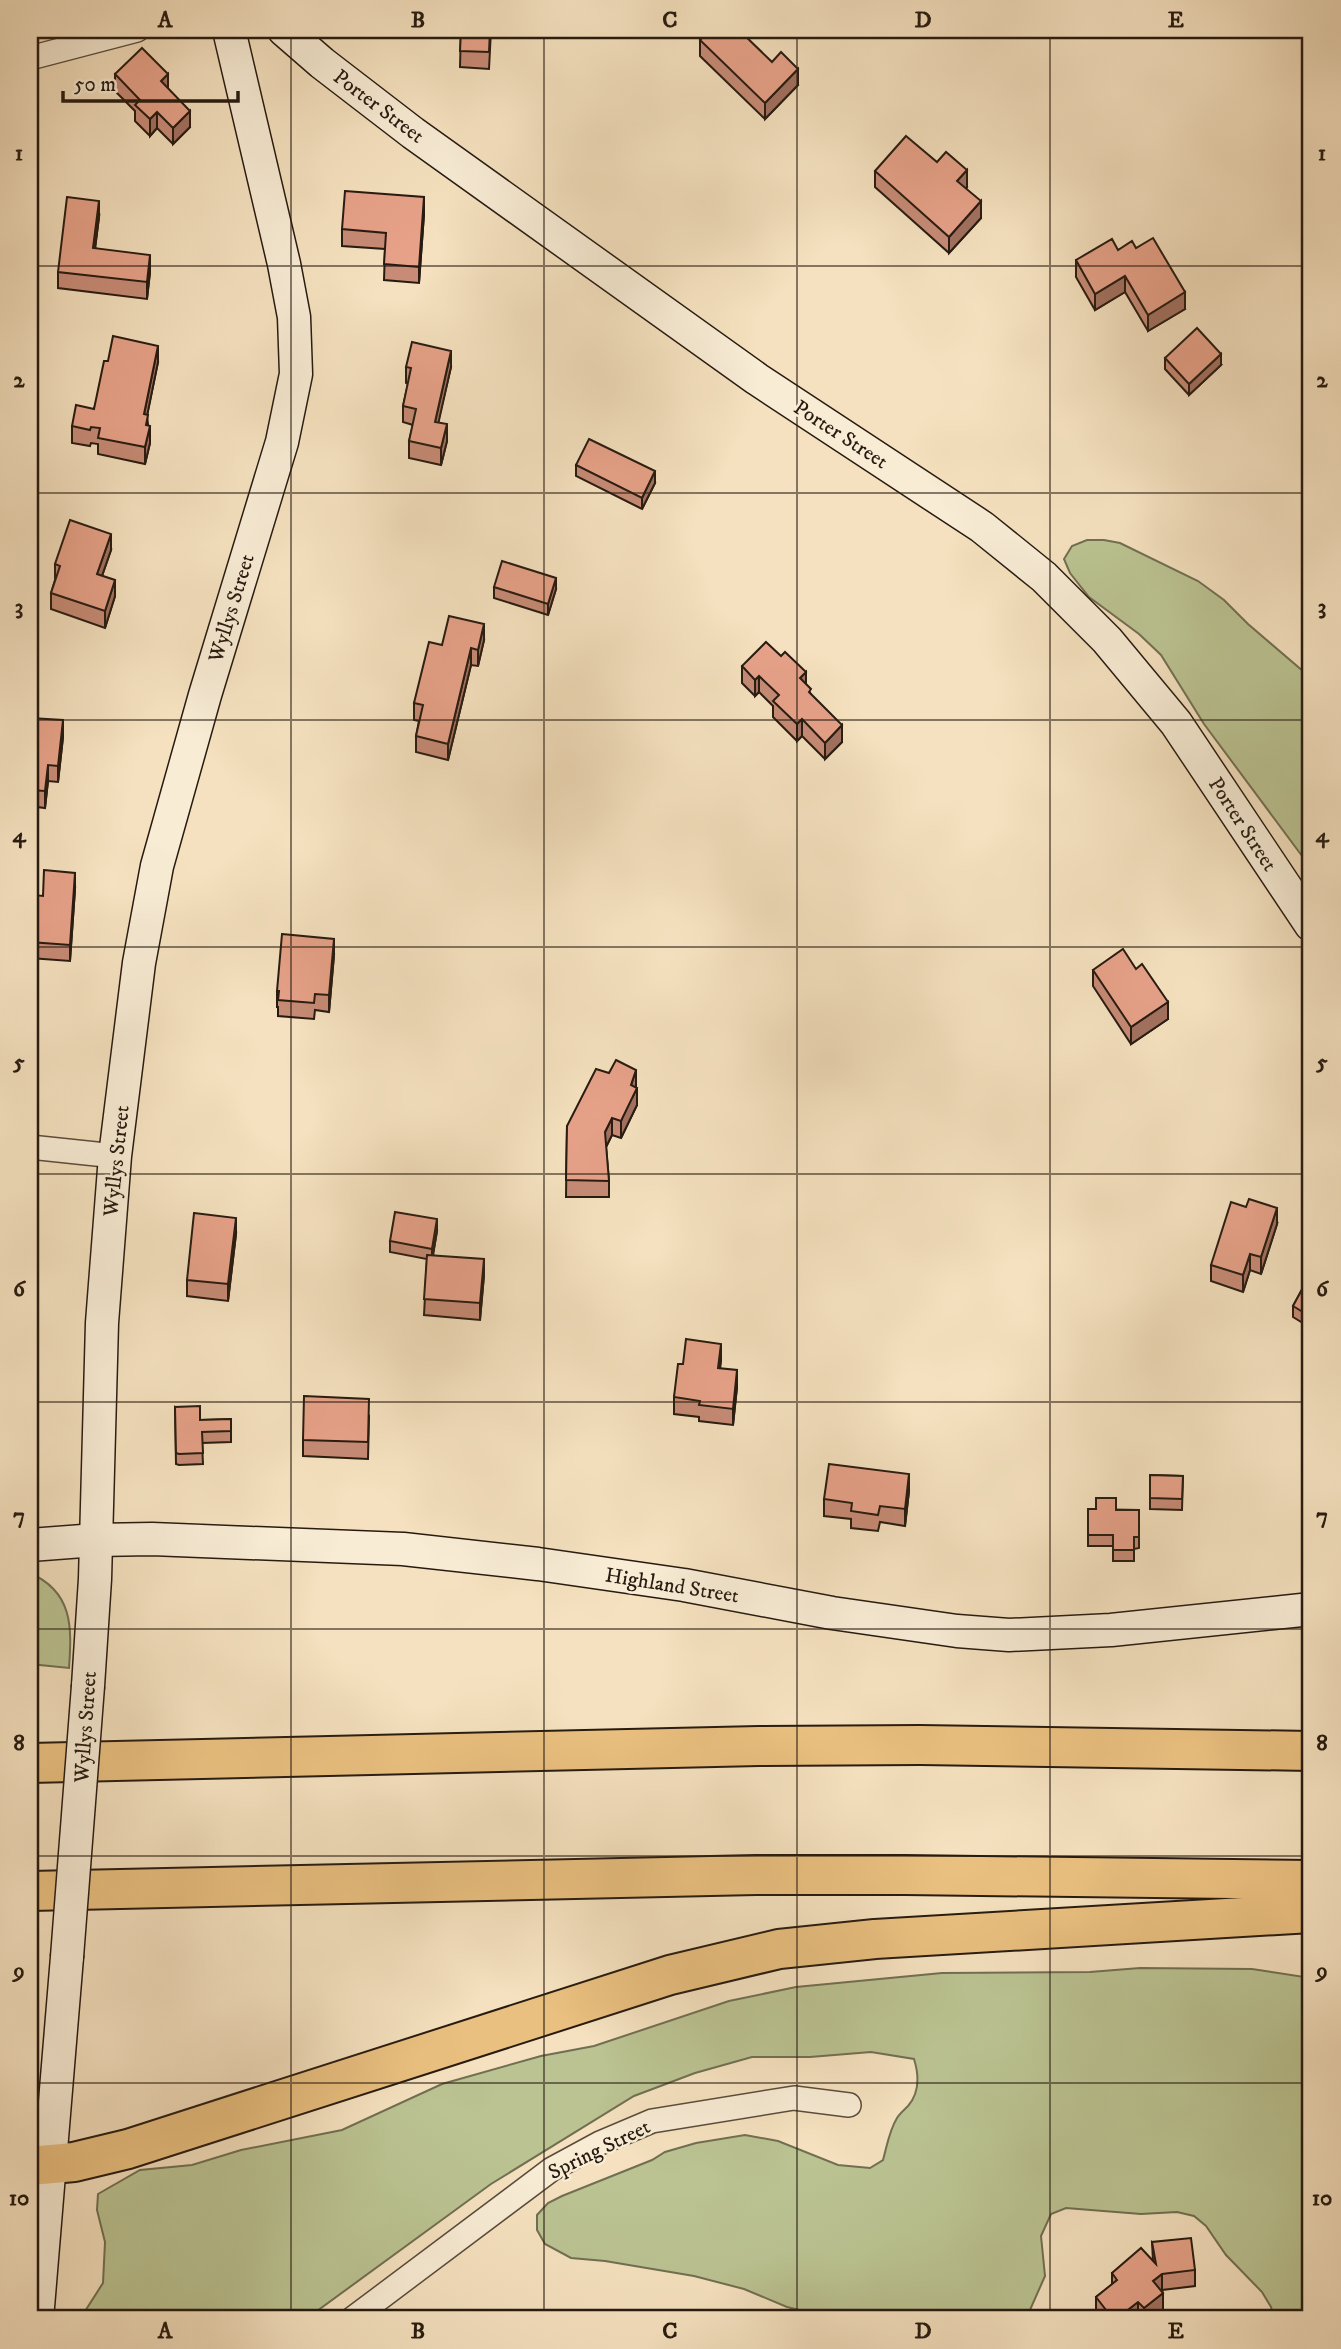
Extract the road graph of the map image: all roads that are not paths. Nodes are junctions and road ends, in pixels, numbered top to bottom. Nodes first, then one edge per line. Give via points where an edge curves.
1 (137, 30) edge
2 (229, 30) edge
3 (284, 30) edge
4 (30, 58) edge
5 (1311, 925) edge
6 (30, 1147) edge
7 (115, 1156) junction
8 (96, 1540) junction
9 (30, 1545) edge
10 (1311, 1609) edge
11 (1311, 1751) edge
12 (30, 1763) edge
13 (1311, 1880) edge
14 (30, 1891) edge
15 (1311, 1913) edge
16 (849, 2105) dead end
17 (40, 2165) edge
18 (37, 2319) edge
19 (352, 2319) edge

1 - 4 street
2 - 7 street, Wyllys Street via 284,264 294,317 296,374 282,442 157,866 139,963
3 - 5 street, Porter Street via 424,141 757,379 982,527 1044,576 1107,640 1176,723
6 - 7 street
7 - 8 street, Wyllys Street via 101,1336
8 - 9 street, Highland Street
8 - 10 street, Highland Street via 443,1553 582,1570 844,1615 1009,1635 1123,1629
8 - 17 street, Wyllys Street, bridge via 67,1957
11 - 12 highway via 772,1746
13 - 14 highway via 756,1875
15 - 17 highway via 822,1943 746,1956 624,1988 128,2149
16 - 19 street, Spring Street via 794,2098 652,2121 600,2143 552,2169
17 - 18 street, Wyllys Street

